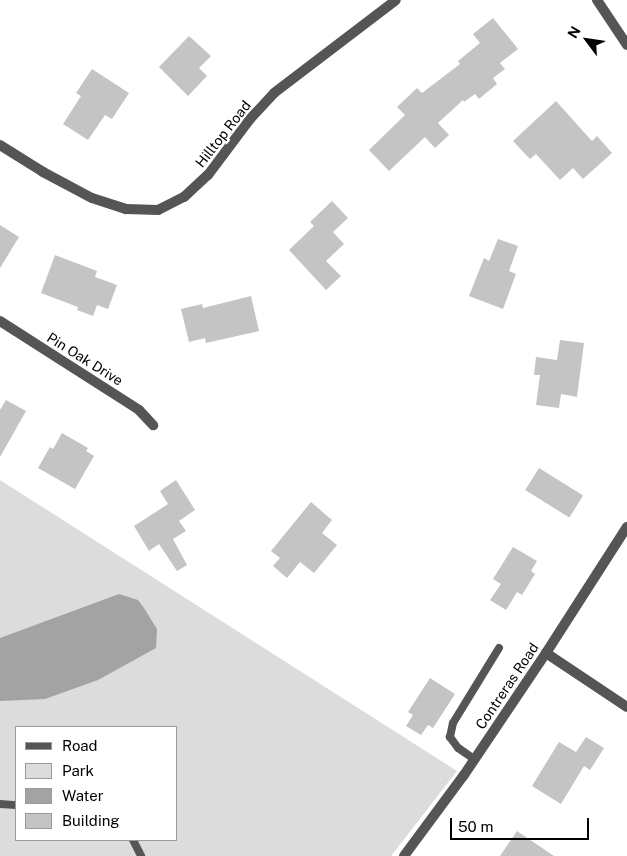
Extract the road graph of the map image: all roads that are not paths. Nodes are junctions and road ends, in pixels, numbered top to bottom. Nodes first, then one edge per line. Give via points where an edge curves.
1 (396, 0) edge
2 (597, 0) edge
3 (627, 45) edge
4 (0, 145) edge
5 (0, 322) edge
6 (153, 425) dead end
7 (627, 527) edge
8 (499, 648) dead end
9 (546, 653) junction
10 (627, 707) edge
11 (474, 759) junction
12 (0, 804) edge
13 (15, 805) edge
14 (134, 841) edge
15 (141, 856) edge
16 (404, 856) edge

1 - 4 street, Hilltop Road via 274,93 208,175 184,197 158,210 126,209 92,198
2 - 3 street
5 - 6 street, Pin Oak Drive via 140,410
7 - 9 street, Contreras Road
8 - 11 lane via 453,723 450,737 458,748
9 - 10 street
9 - 11 street, Contreras Road
11 - 16 street, Contreras Road
12 - 13 lane
14 - 15 lane

